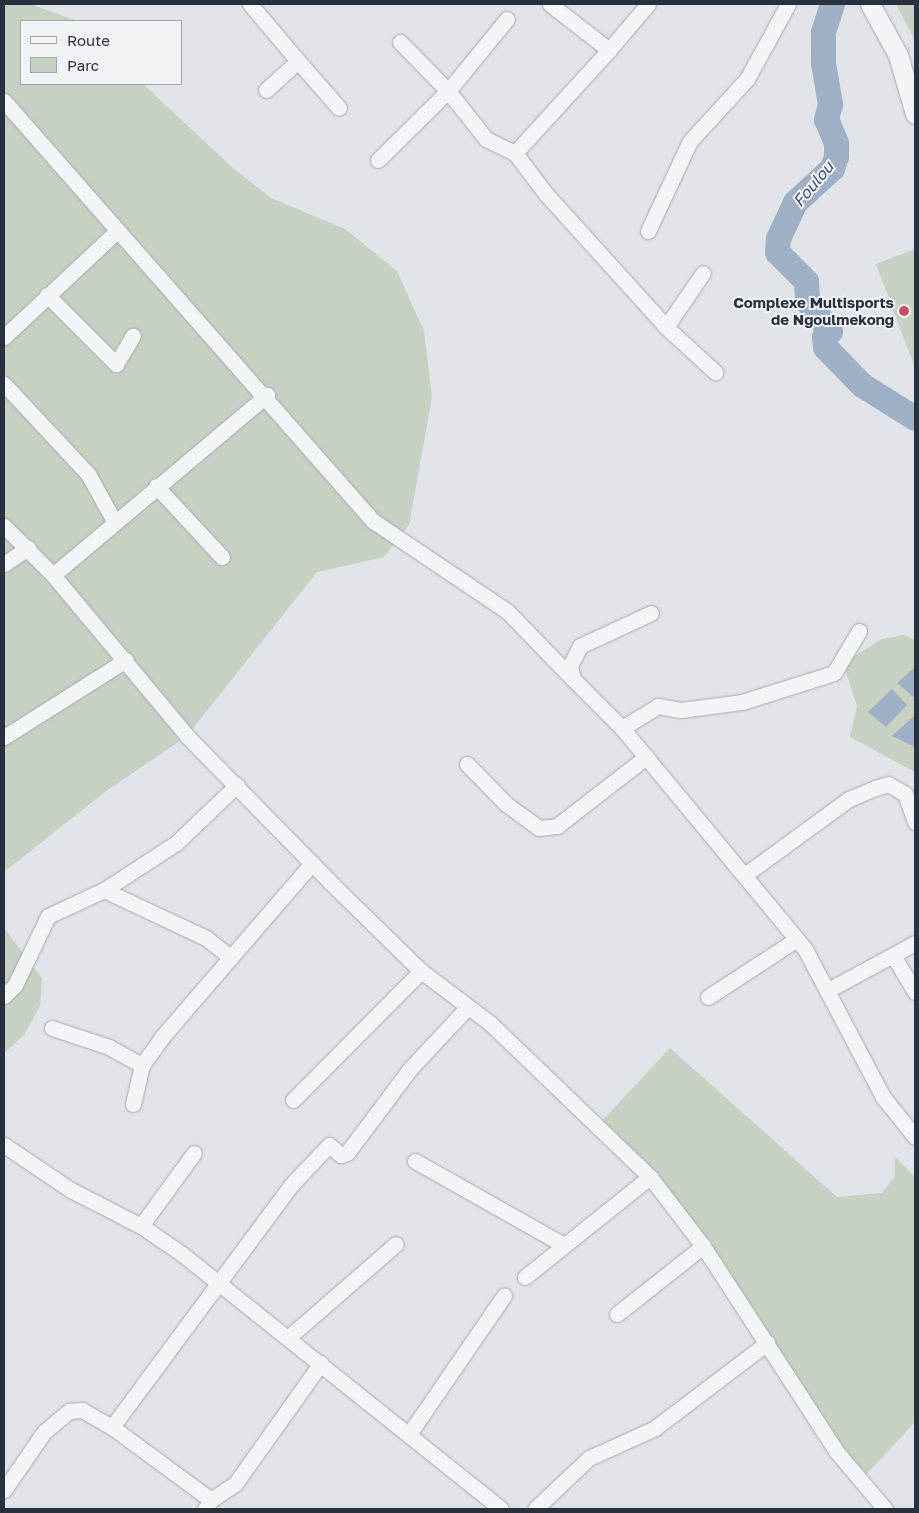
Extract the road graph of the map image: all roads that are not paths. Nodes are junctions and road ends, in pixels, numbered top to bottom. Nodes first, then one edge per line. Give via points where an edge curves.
1 (250, 4) edge
2 (550, 4) edge
3 (648, 4) edge
4 (788, 4) edge
5 (870, 4) edge
6 (507, 19) dead end
7 (400, 42) dead end
8 (609, 50) junction
9 (298, 60) junction
10 (266, 90) dead end
11 (448, 91) junction
12 (4, 101) edge
13 (339, 108) dead end
14 (915, 114) edge
15 (515, 153) junction
16 (378, 160) dead end
17 (117, 231) junction
18 (648, 231) dead end
19 (703, 273) dead end
20 (47, 295) junction
21 (666, 327) junction
22 (133, 336) dead end
23 (4, 337) edge
24 (715, 372) dead end
25 (4, 384) edge
26 (267, 396) junction
27 (156, 486) junction
28 (114, 521) junction
29 (4, 526) edge
30 (28, 548) junction
31 (222, 557) dead end
32 (4, 564) edge
33 (53, 575) junction
34 (652, 613) dead end
35 (859, 631) dead end
36 (126, 660) junction
37 (572, 679) junction
38 (622, 728) junction
39 (4, 737) edge
40 (646, 757) junction
41 (467, 764) dead end
42 (237, 785) junction
43 (915, 822) edge
44 (312, 863) junction
45 (746, 874) junction
46 (104, 890) junction
47 (797, 939) junction
48 (915, 943) edge
49 (230, 957) junction
50 (894, 957) junction
51 (420, 971) junction
52 (830, 989) junction
53 (915, 992) edge
54 (4, 996) edge
55 (708, 997) dead end
56 (468, 1007) junction
57 (52, 1028) dead end
58 (142, 1064) junction
59 (293, 1100) dead end
60 (133, 1104) dead end
61 (915, 1137) edge
62 (4, 1145) edge
63 (194, 1153) dead end
64 (415, 1161) dead end
65 (650, 1177) junction
66 (141, 1226) junction
67 (396, 1244) dead end
68 (564, 1245) junction
69 (703, 1246) junction
70 (524, 1277) dead end
71 (218, 1281) junction
72 (504, 1296) dead end
73 (618, 1314) dead end
74 (290, 1336) junction
75 (767, 1343) junction
76 (321, 1363) junction
77 (112, 1427) junction
78 (409, 1434) junction
79 (4, 1490) edge
80 (208, 1504) edge
81 (501, 1509) edge
82 (535, 1509) edge
83 (885, 1509) edge

1 - 9 street
2 - 8 street
3 - 8 street
4 - 18 street via 747,79 690,141
5 - 14 street via 898,54
6 - 11 street
7 - 11 street
8 - 15 street
9 - 10 street
9 - 13 street
11 - 15 street via 486,138
11 - 16 street
12 - 17 street
15 - 21 street via 546,194
17 - 20 street
17 - 26 street
19 - 21 street
20 - 22 street via 116,364
20 - 23 street
21 - 24 street
25 - 28 street via 88,474
26 - 27 street
26 - 37 street via 373,521 507,611
27 - 28 street
27 - 31 street
28 - 33 street
29 - 30 street
30 - 32 street
30 - 33 street
33 - 36 street
34 - 37 street via 580,646 570,666
35 - 38 street via 834,672 742,702 681,710 658,706
36 - 39 street
36 - 42 street via 187,736
37 - 38 street
38 - 40 street
40 - 41 street via 557,826 539,828 506,804
40 - 45 street via 694,820
42 - 44 street
42 - 46 street via 176,843
43 - 45 street via 905,794 888,784 875,788 849,799
44 - 49 street
44 - 51 street
45 - 47 street
46 - 49 street via 206,938
46 - 54 street via 48,916 15,985
47 - 52 street
47 - 55 street
48 - 50 street
49 - 58 street
50 - 52 street
50 - 53 street
51 - 56 street
51 - 59 street
52 - 61 street via 883,1097
56 - 65 street
56 - 71 street via 409,1070 347,1153 341,1155 329,1145 292,1184
57 - 58 street via 109,1047
58 - 60 street
62 - 66 street via 71,1190
63 - 66 street
64 - 68 street
65 - 68 street
65 - 69 street
66 - 71 street
67 - 74 street
68 - 70 street
69 - 73 street
69 - 75 street
71 - 74 street
71 - 77 street
72 - 78 street
74 - 76 street
75 - 82 street via 655,1428 589,1458
75 - 83 street via 836,1451
76 - 78 street
76 - 80 street via 235,1484
77 - 79 street via 82,1410 69,1411 44,1432
77 - 80 street
78 - 81 street

